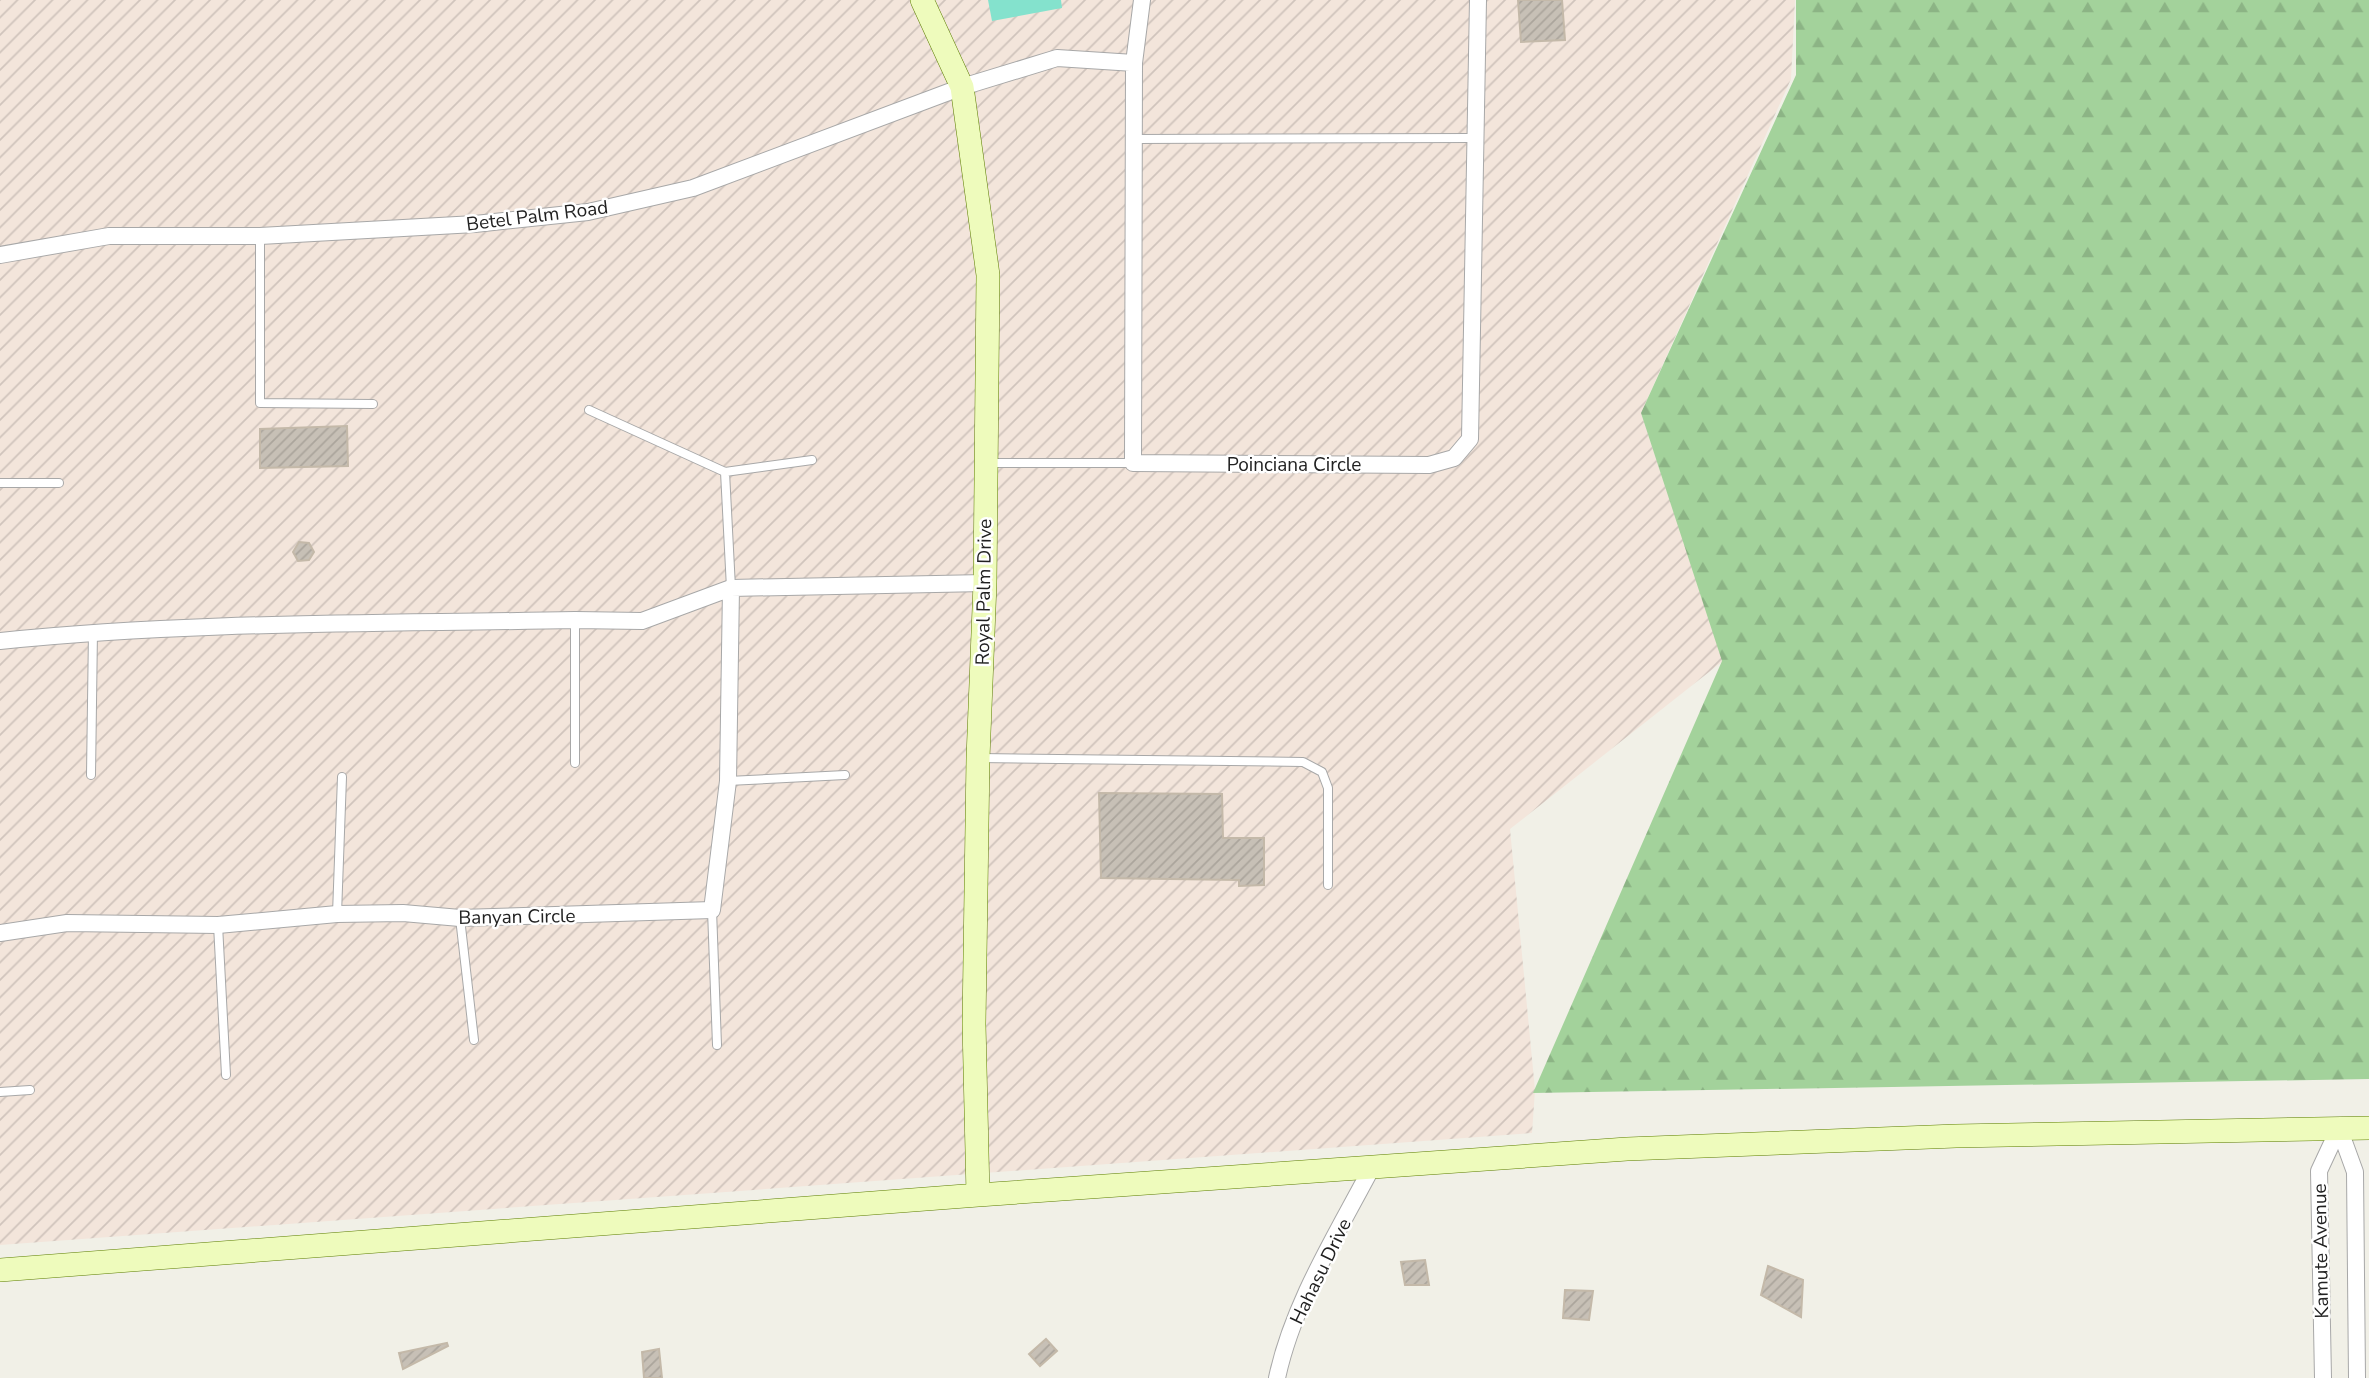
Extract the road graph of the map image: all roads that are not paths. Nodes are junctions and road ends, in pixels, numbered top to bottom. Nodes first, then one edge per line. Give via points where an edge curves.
1 (922, 0) edge
2 (1142, 0) edge
3 (1478, 0) edge
4 (1134, 62) junction
5 (962, 87) junction
6 (1475, 138) junction
7 (1135, 139) junction
8 (260, 236) junction
9 (0, 255) edge
10 (373, 404) dead end
11 (589, 410) dead end
12 (812, 460) dead end
13 (985, 463) junction
14 (1133, 463) junction
15 (725, 472) junction
16 (0, 482) edge
17 (59, 483) dead end
18 (985, 583) junction
19 (731, 588) junction
20 (575, 620) junction
21 (93, 631) junction
22 (0, 641) edge
23 (978, 758) junction
24 (575, 763) dead end
25 (91, 775) dead end
26 (845, 775) dead end
27 (342, 777) dead end
28 (728, 780) junction
29 (1328, 885) dead end
30 (712, 910) junction
31 (337, 914) junction
32 (460, 918) junction
33 (218, 925) junction
34 (0, 933) edge
35 (474, 1040) dead end
36 (717, 1045) dead end
37 (226, 1075) dead end
38 (30, 1090) dead end
39 (0, 1092) edge
40 (2339, 1128) junction
41 (2369, 1128) edge
42 (1373, 1167) junction
43 (978, 1195) junction
44 (0, 1270) edge
45 (1277, 1378) edge
46 (2323, 1378) edge
47 (2357, 1378) edge

1 - 5 main road, Royal Palm Drive
2 - 4 street
3 - 6 street, Poinciana Circle
4 - 5 street, Betel Palm Road via 1057,58
4 - 7 street
5 - 8 street, Betel Palm Road via 693,188 588,212 475,224
5 - 13 main road, Royal Palm Drive via 988,275
6 - 7 lane
6 - 14 street, Poinciana Circle via 1470,439 1454,458 1429,465
7 - 14 street
8 - 9 street, Betel Palm Road via 109,236
8 - 10 lane via 260,403
11 - 15 lane
12 - 15 lane
13 - 14 lane
13 - 18 main road, Royal Palm Drive
15 - 19 lane
16 - 17 lane
18 - 19 street
18 - 23 main road, Royal Palm Drive
19 - 20 street via 642,621
19 - 28 street
20 - 21 street
20 - 24 lane
21 - 22 street
21 - 25 lane
23 - 29 lane via 1303,762 1322,772 1328,788
23 - 43 main road, Royal Palm Drive via 974,1024
26 - 28 lane
27 - 31 lane
28 - 30 street
30 - 32 street, Banyan Circle
30 - 36 lane
31 - 32 street, Banyan Circle
31 - 33 street, Banyan Circle
32 - 35 lane
33 - 34 street, Banyan Circle via 67,923
33 - 37 lane
38 - 39 lane
40 - 41 main road
40 - 42 main road via 1817,1140
40 - 46 street, Kamute Avenue via 2319,1171
40 - 47 street, Kamute Avenue via 2355,1172
42 - 43 main road
42 - 45 street, Hahasu Drive via 1308,1293 1283,1351
43 - 44 main road

